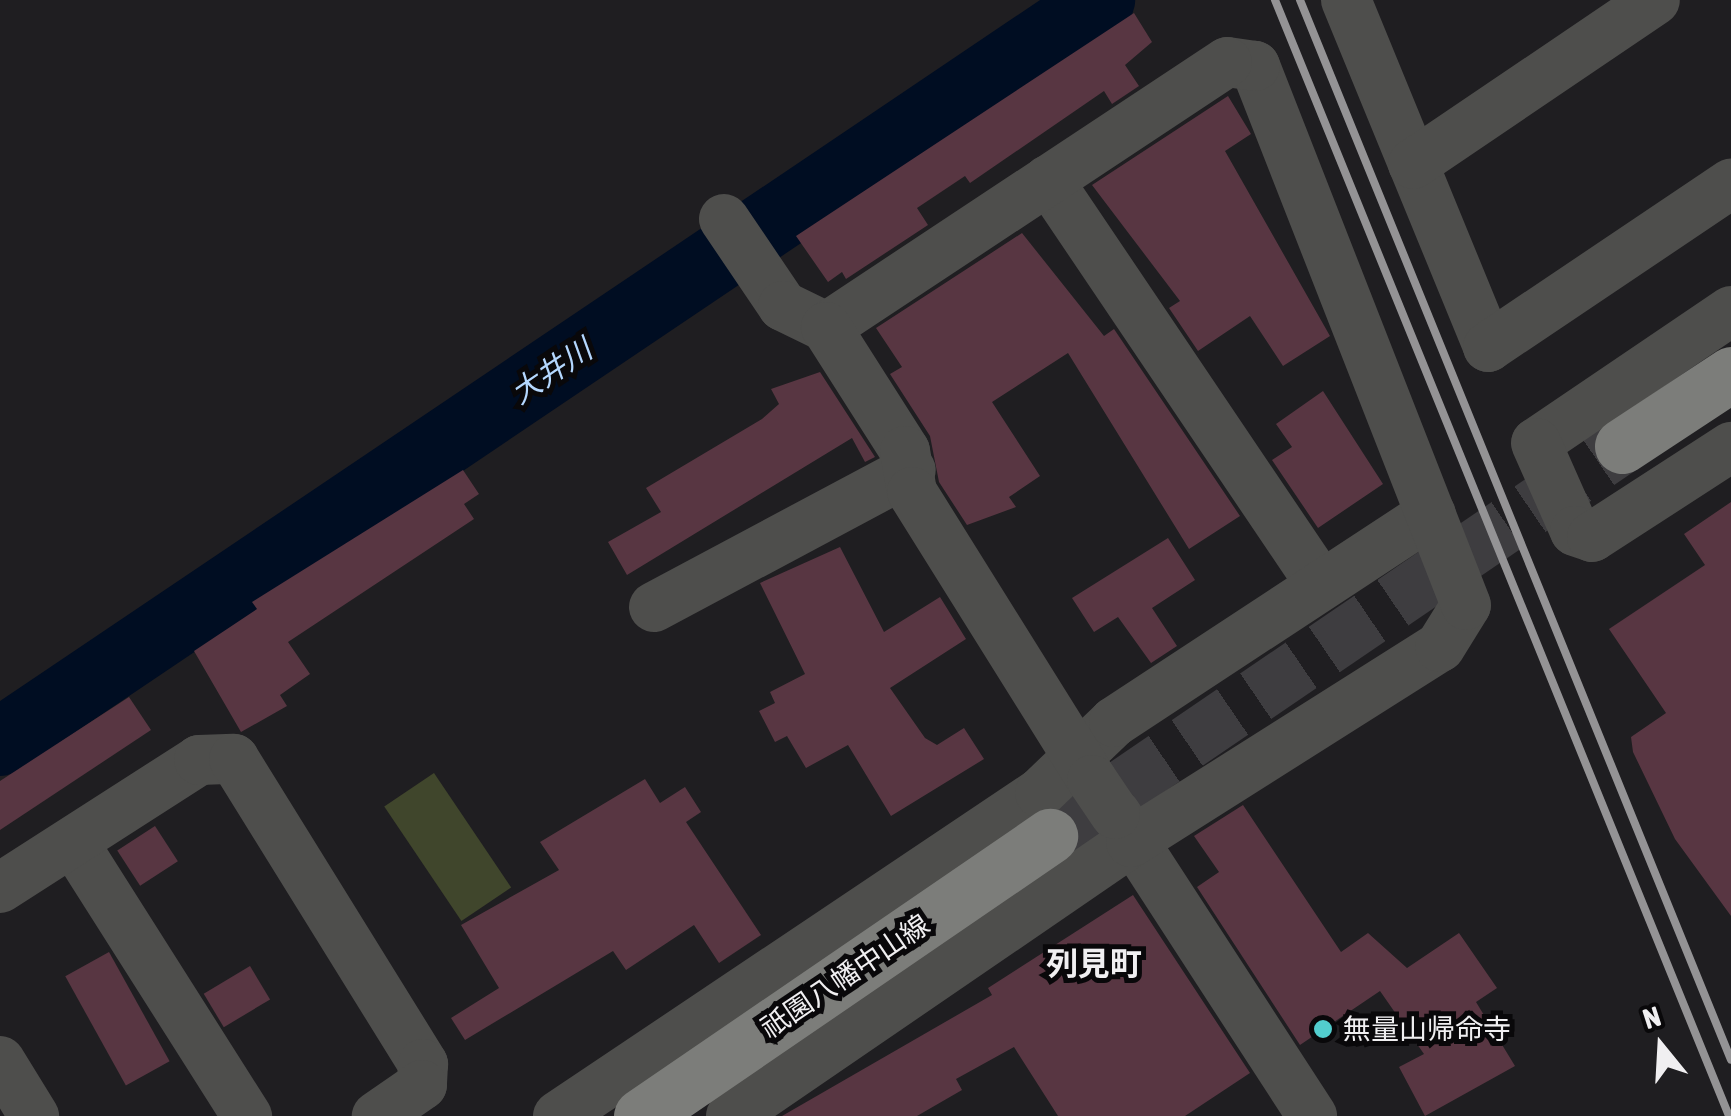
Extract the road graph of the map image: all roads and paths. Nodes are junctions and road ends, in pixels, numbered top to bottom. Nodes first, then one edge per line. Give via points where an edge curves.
1 (1346, 0) edge
2 (1655, 0) edge
3 (1413, 164) junction
4 (1048, 180) junction
5 (1731, 184) edge
6 (734, 234) dead end
7 (1731, 311) edge
8 (826, 327) junction
9 (1731, 374) edge
10 (1622, 446) tunnel mouth
11 (1731, 446) edge
12 (911, 470) junction
13 (1431, 514) junction
14 (1321, 584) junction
15 (654, 607) dead end
16 (1104, 798) junction
17 (1050, 836) tunnel mouth
18 (73, 842) junction
19 (0, 888) edge
20 (0, 1061) edge
21 (34, 1116) edge
22 (248, 1116) edge
23 (377, 1116) edge
24 (558, 1116) edge
25 (641, 1116) edge
26 (731, 1116) edge
27 (1312, 1116) edge

1 - 3 street
2 - 3 street
3 - 5 street via 1488,347
4 - 8 street
4 - 13 street via 1227,62 1255,66
4 - 14 street
6 - 8 street via 783,306
7 - 11 street via 1536,443 1575,530 1592,537
8 - 12 street
9 - 10 main road
12 - 15 street
12 - 16 street via 912,492
13 - 14 street
13 - 16 street via 1466,605 1440,647
14 - 16 street
16 - 24 street via 1040,792
16 - 26 street
16 - 27 street
17 - 25 main road, 祇園八幡中山線
18 - 19 street
18 - 22 street
18 - 23 street via 199,760 234,759 421,1058 422,1085
20 - 21 street

